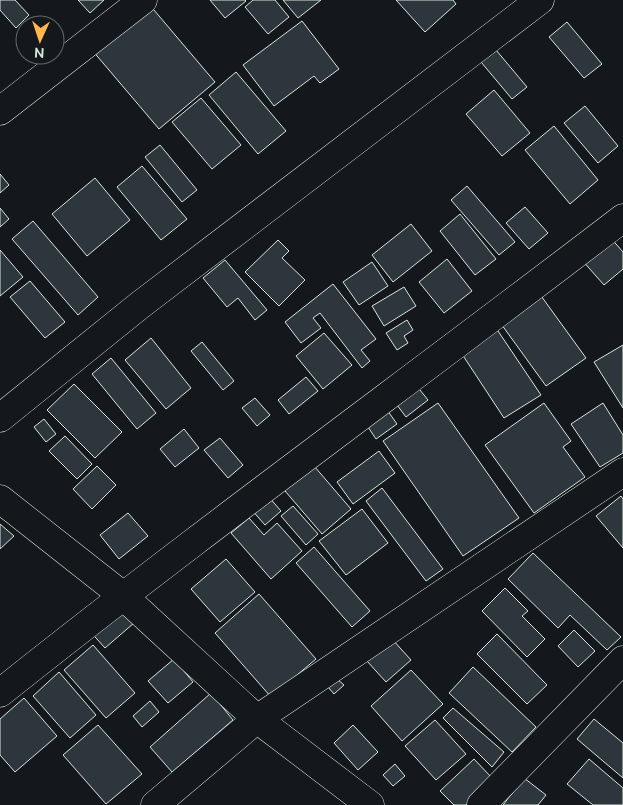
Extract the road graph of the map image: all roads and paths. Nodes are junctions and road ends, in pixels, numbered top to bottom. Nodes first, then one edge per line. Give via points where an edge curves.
1 (143, 0) edge
2 (540, 0) edge
3 (0, 111) edge
4 (623, 218) edge
5 (0, 418) edge
6 (623, 472) edge
7 (0, 499) edge
8 (122, 596) junction
9 (623, 660) edge
10 (0, 693) edge
11 (257, 719) junction
12 (155, 805) edge
13 (370, 805) edge
14 (481, 805) edge

1 - 3 street
2 - 5 street via 140,306
4 - 8 street
6 - 11 street
7 - 8 street
8 - 10 street
8 - 11 street
9 - 14 street
11 - 12 street
11 - 13 street

